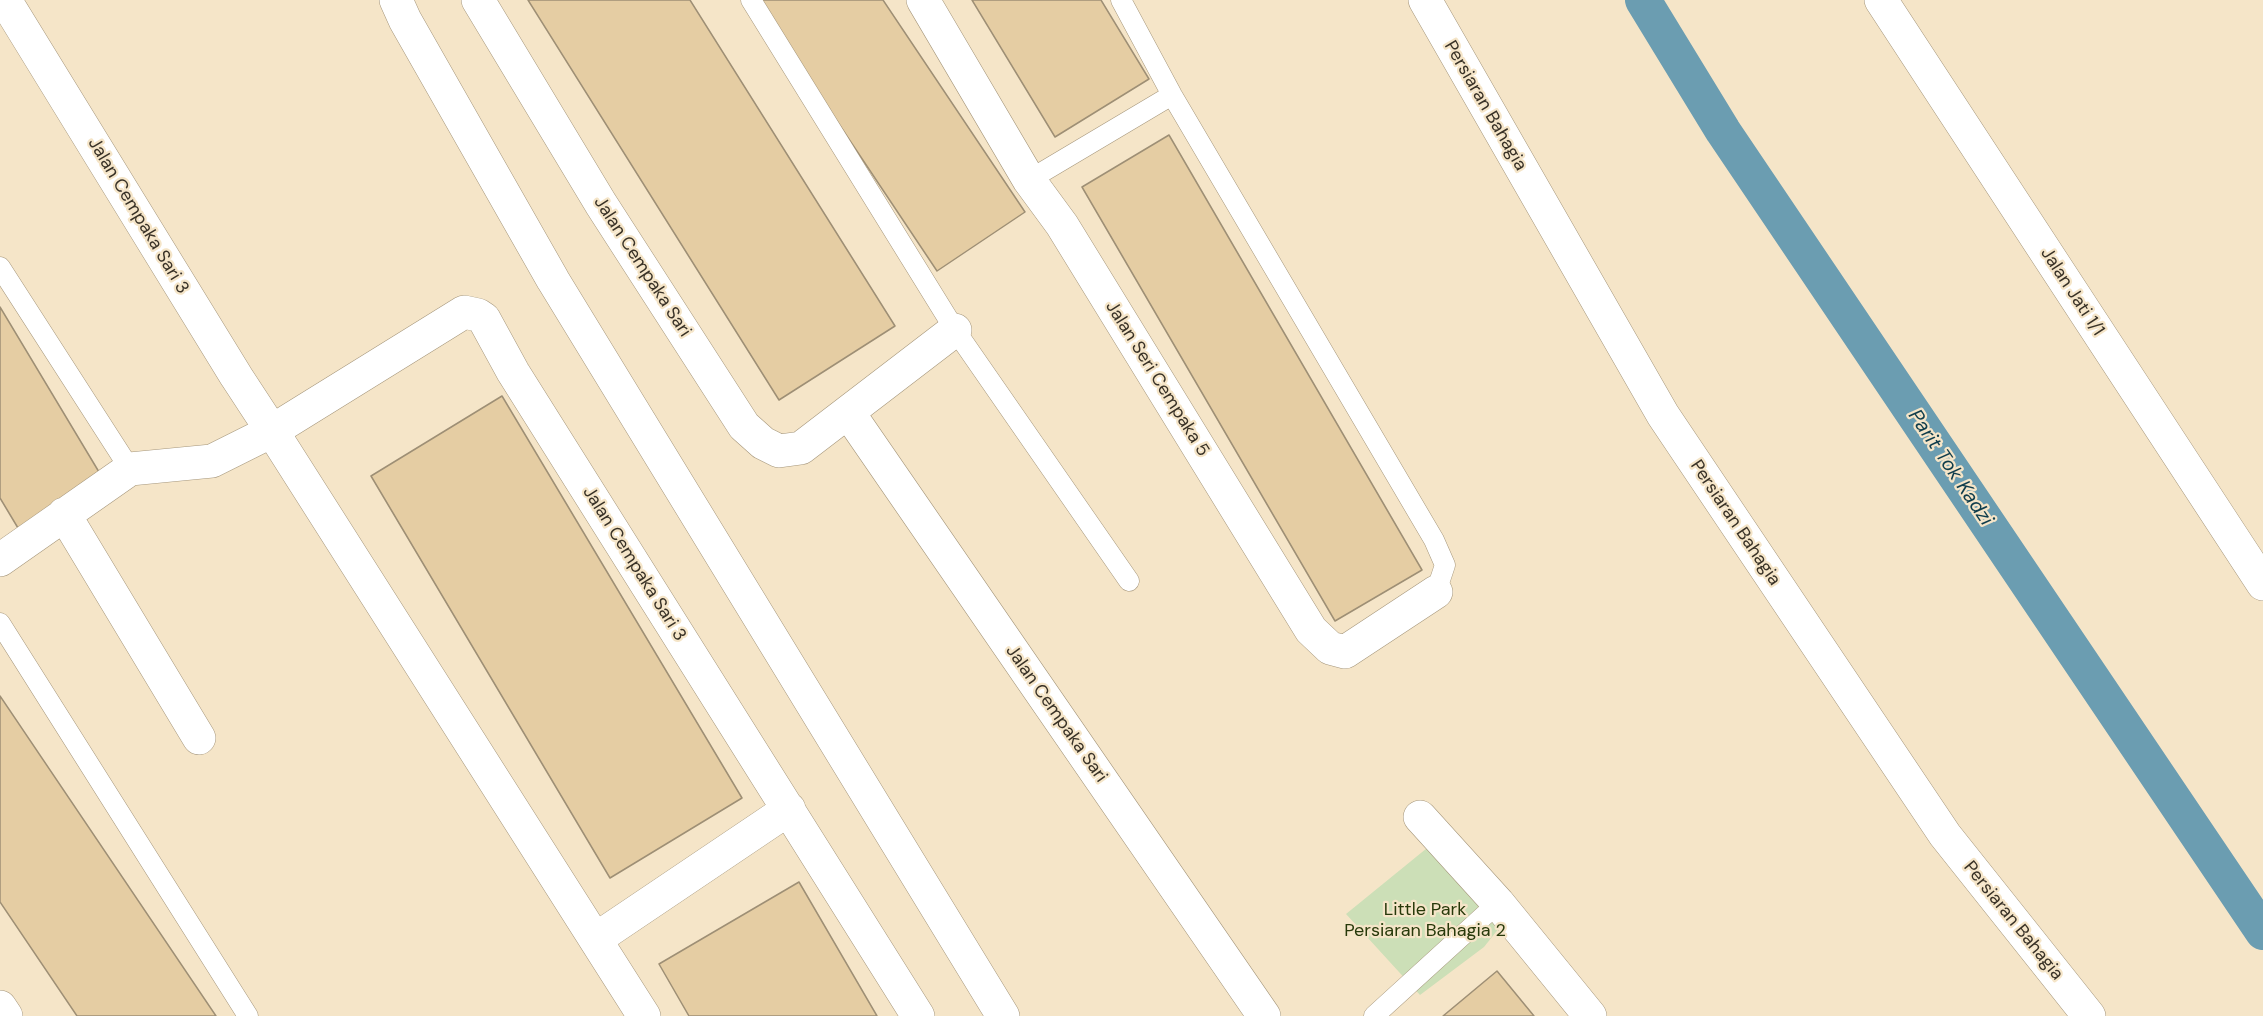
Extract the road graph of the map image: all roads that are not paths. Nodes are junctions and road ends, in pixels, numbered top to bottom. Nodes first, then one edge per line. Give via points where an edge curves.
1 (5, 0) edge
2 (396, 0) edge
3 (478, 0) edge
4 (751, 0) edge
5 (923, 0) edge
6 (1121, 0) edge
7 (1425, 0) edge
8 (1881, 0) edge
9 (1172, 95) junction
10 (1029, 180) junction
11 (0, 267) edge
12 (955, 330) junction
13 (848, 412) junction
14 (272, 431) junction
15 (130, 469) junction
16 (64, 514) junction
17 (3, 551) edge
18 (1129, 581) dead end
19 (2263, 584) edge
20 (1436, 592) joint
21 (0, 623) edge
22 (199, 738) dead end
23 (789, 809) junction
24 (1420, 817) dead end
25 (1498, 903) junction
26 (596, 939) junction
27 (0, 1007) edge
28 (6, 1016) edge
29 (248, 1016) edge
30 (644, 1016) edge
31 (918, 1016) edge
32 (1003, 1016) edge
33 (1264, 1016) edge
34 (1374, 1016) edge
35 (1590, 1016) edge
36 (2089, 1016) edge

1 - 14 street, Jalan Cempaka Sari 3
2 - 32 street via 553,280
3 - 13 street, Jalan Cempaka Sari via 601,204 744,426 779,451 801,448
4 - 12 lane
5 - 10 street, Jalan Seri Cempaka 5
6 - 9 lane
7 - 36 street, Persiaran Bahagia via 1663,415 1945,835
8 - 19 street, Jalan Jati 1/1
9 - 10 lane
9 - 20 lane via 1434,540 1445,565
10 - 20 street, Jalan Seri Cempaka 5 via 1062,225 1311,630 1330,648 1346,652
11 - 15 lane
12 - 13 street, Jalan Cempaka Sari
12 - 18 lane
13 - 33 street, Jalan Cempaka Sari
14 - 15 street via 212,461
14 - 23 street, Jalan Cempaka Sari 3 via 464,312 484,319 513,372
14 - 26 street, Jalan Cempaka Sari 3
15 - 16 street
16 - 17 street
16 - 22 street
21 - 29 lane
23 - 26 street
23 - 31 street, Jalan Cempaka Sari 3
24 - 25 street
25 - 34 lane
25 - 35 street
26 - 30 street, Jalan Cempaka Sari 3
27 - 28 street

